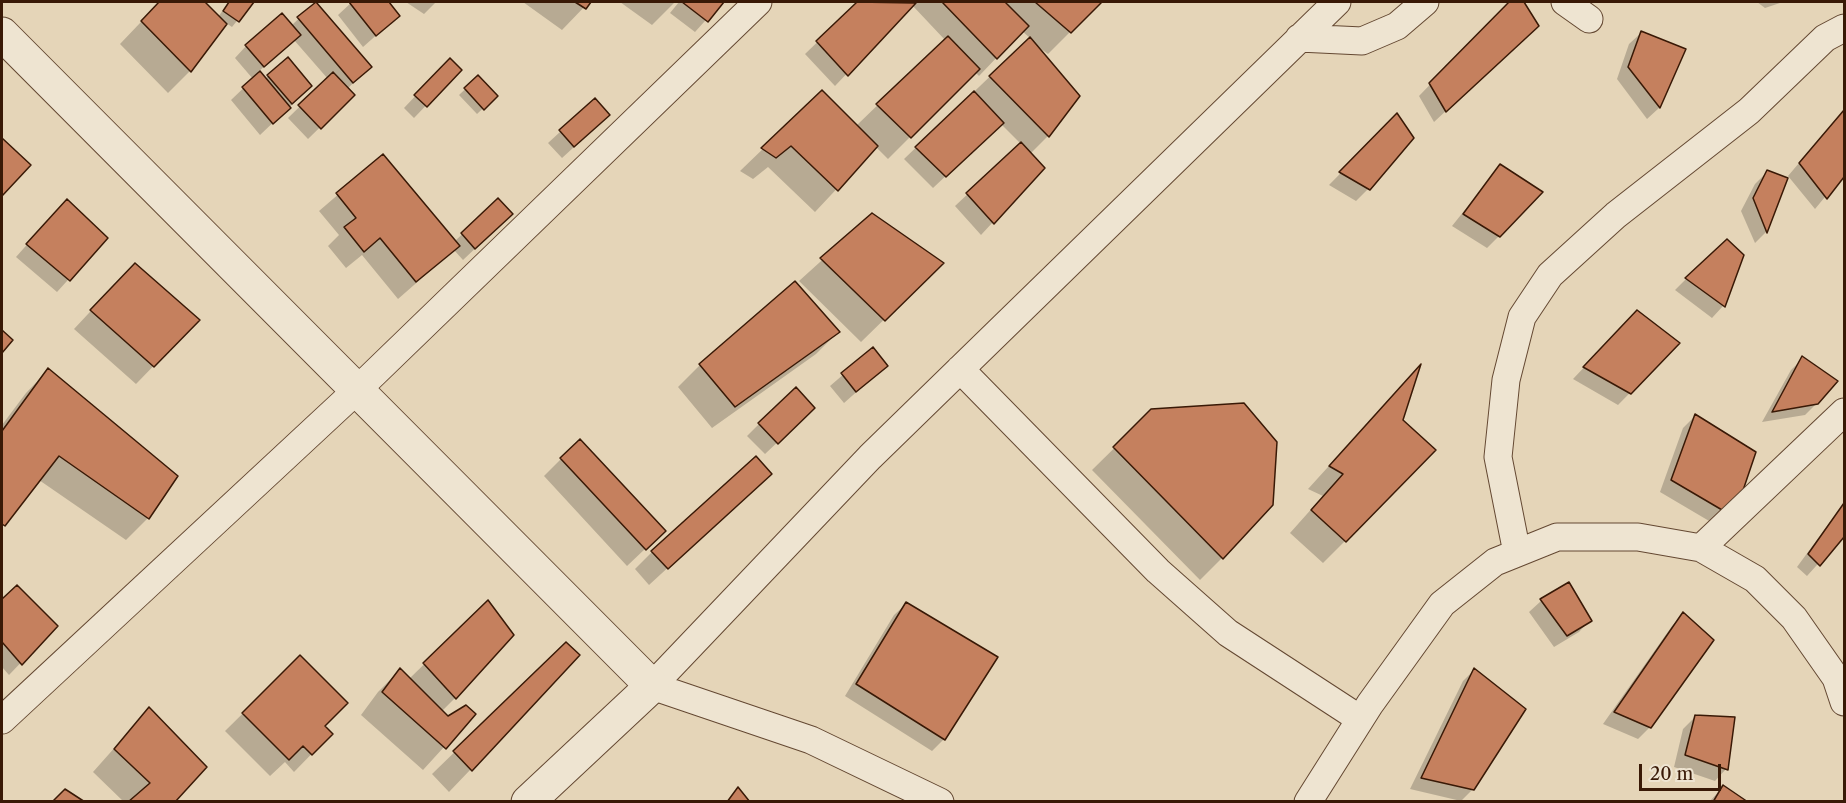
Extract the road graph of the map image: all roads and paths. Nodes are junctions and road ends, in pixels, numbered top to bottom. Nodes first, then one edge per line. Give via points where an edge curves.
1 (758, 2) edge
2 (1425, 2) edge
3 (1565, 2) edge
4 (1323, 7) edge
5 (1588, 19) dead end
6 (1845, 28) edge
7 (2, 34) edge
8 (1299, 38) junction
9 (960, 369) junction
10 (357, 390) junction
11 (1845, 412) edge
12 (1701, 548) junction
13 (1517, 553) junction
14 (652, 686) junction
15 (1845, 702) edge
16 (2, 720) edge
17 (1360, 720) junction
18 (528, 801) edge
19 (940, 801) edge
20 (1308, 801) edge

1 - 10 street
2 - 8 street via 1397,26 1362,41
3 - 5 street
4 - 8 street
6 - 13 street via 1825,38 1749,111 1616,215 1550,275 1522,317 1506,380 1498,457
7 - 10 street
8 - 9 street
9 - 14 street via 870,457
9 - 17 street via 1151,564 1228,633
10 - 14 street
10 - 16 street
11 - 12 street
12 - 13 street via 1638,537 1557,537
12 - 15 street via 1755,579 1794,618 1836,678
13 - 17 street via 1495,562 1442,604
14 - 18 street
14 - 19 street via 811,740
17 - 20 street

